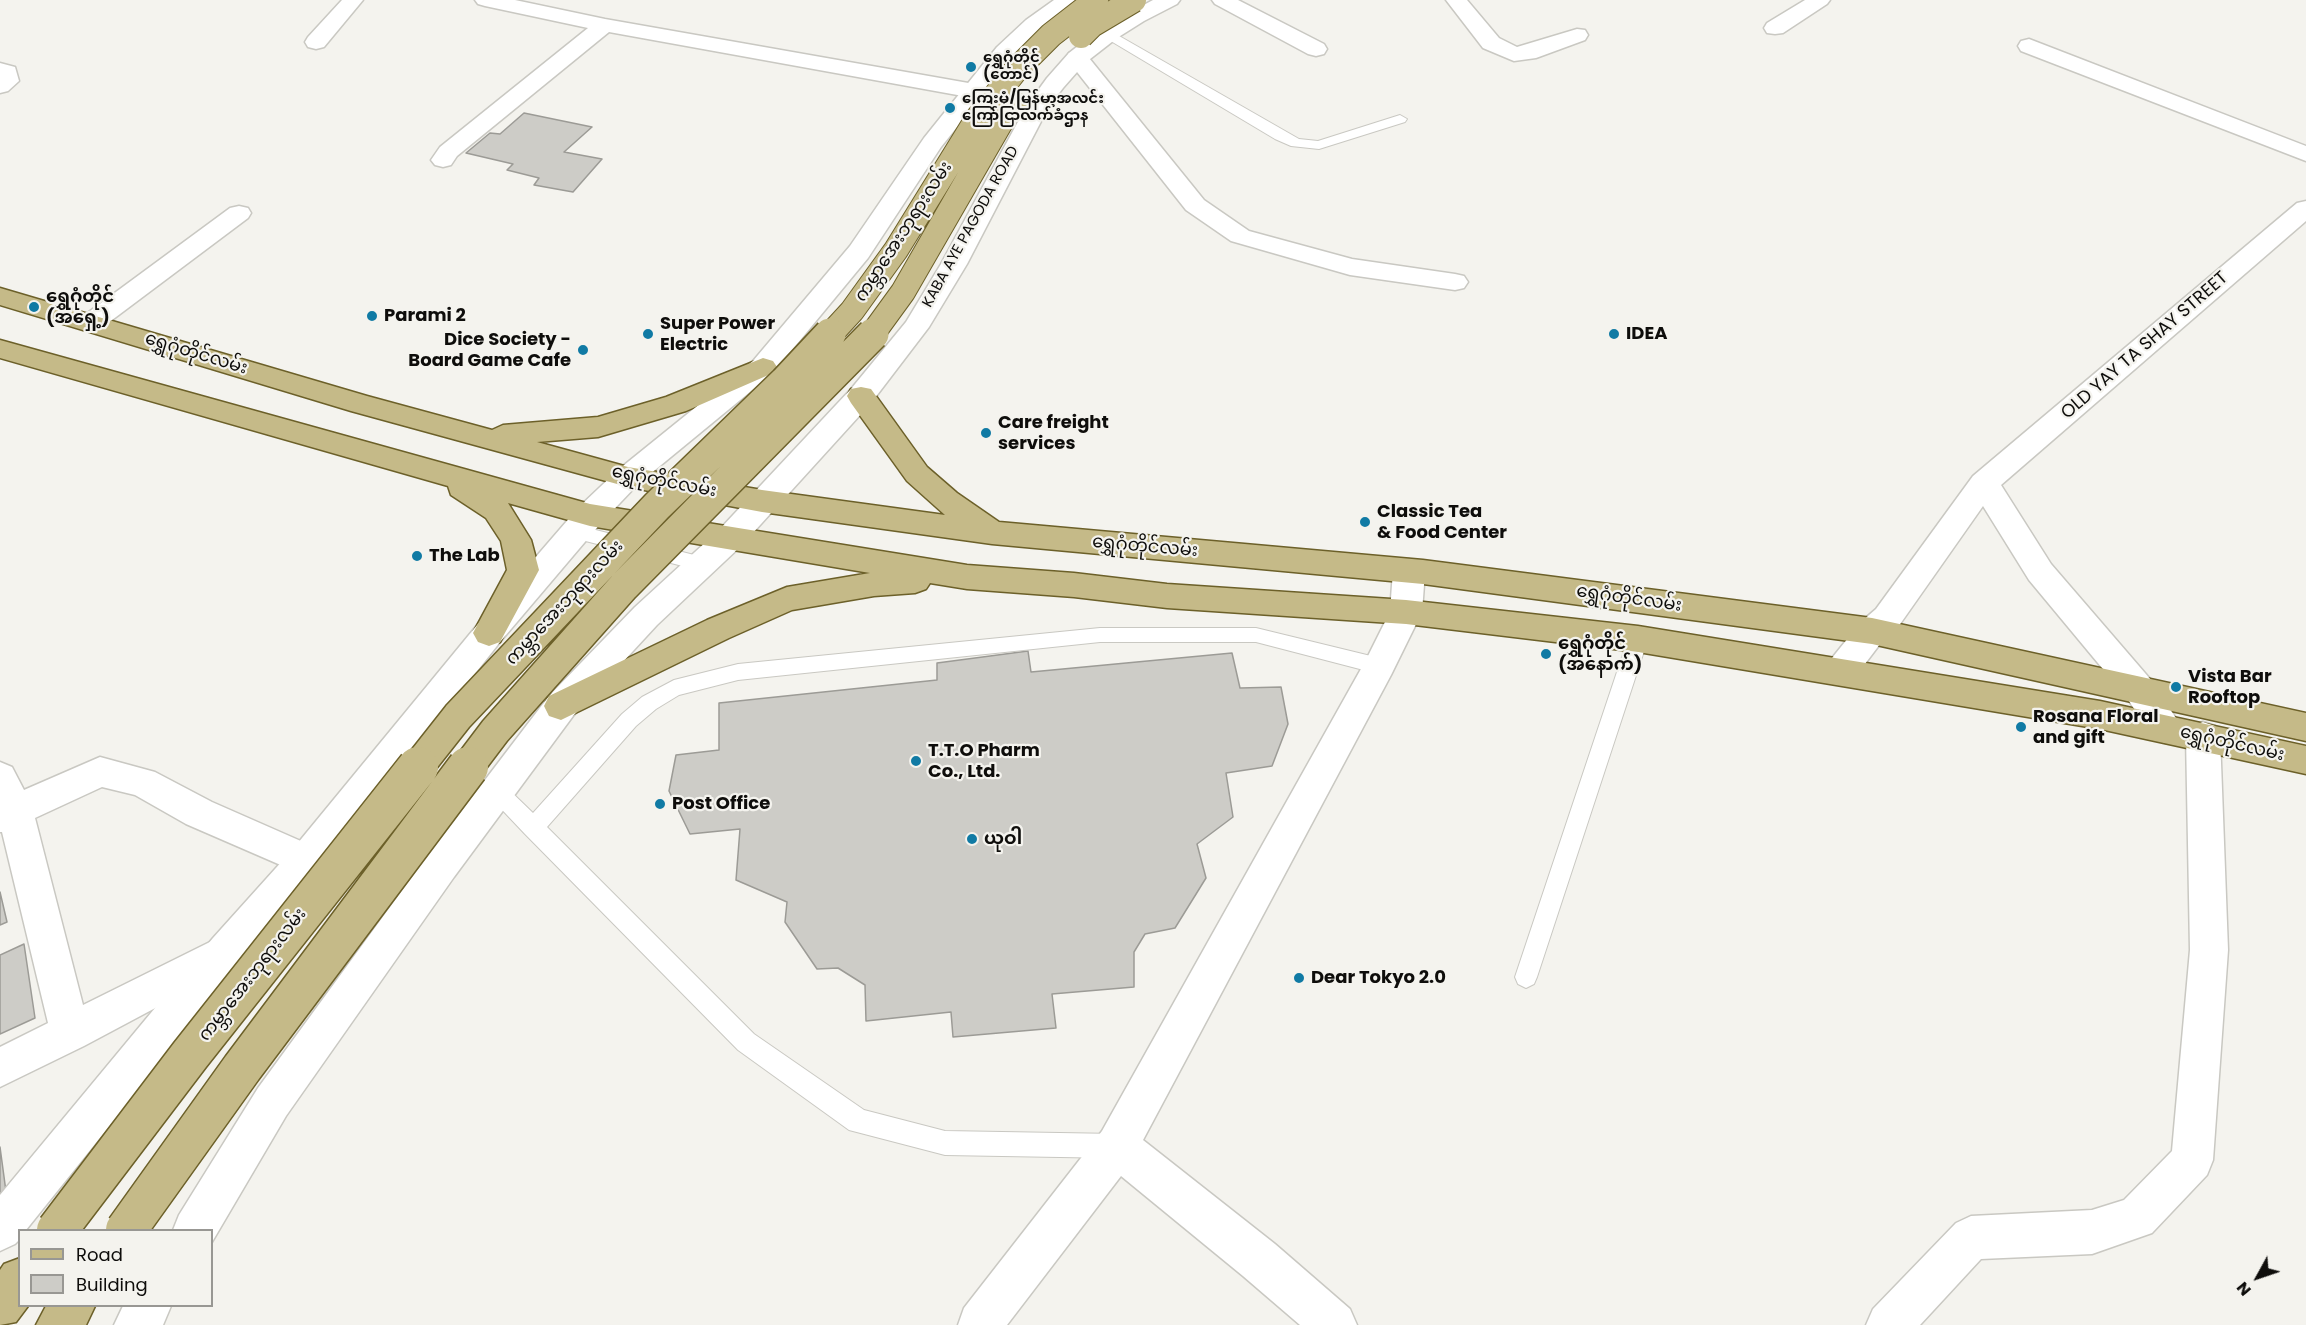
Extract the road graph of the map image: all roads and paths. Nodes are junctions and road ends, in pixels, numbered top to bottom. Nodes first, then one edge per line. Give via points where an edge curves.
1 (353, 0) edge
2 (485, 0) edge
3 (1096, 0) edge
4 (1134, 0) edge
5 (1170, 0) edge
6 (1222, 0) edge
7 (1456, 0) edge
8 (1820, 0) edge
9 (1062, 4) edge
10 (605, 25) junction
11 (1775, 28) dead end
12 (1109, 33) junction
13 (1577, 36) dead end
14 (316, 42) dead end
15 (2029, 46) dead end
16 (1316, 49) dead end
17 (1077, 58) junction
18 (0, 70) edge
19 (0, 86) edge
20 (974, 91) junction
21 (1036, 107) junction
22 (1400, 119) dead end
23 (2306, 154) edge
24 (443, 160) dead end
25 (2306, 208) edge
26 (239, 213) dead end
27 (1455, 282) dead end
28 (0, 296) edge
29 (92, 323) junction
30 (0, 348) edge
31 (763, 367) junction
32 (861, 396) junction
33 (479, 436) junction
34 (440, 473) junction
35 (628, 477) junction
36 (1984, 483) junction
37 (762, 501) junction
38 (583, 523) junction
39 (992, 533) junction
40 (730, 538) junction
41 (702, 564) junction
42 (1409, 571) junction
43 (967, 577) junction
44 (1406, 612) junction
45 (1872, 631) junction
46 (489, 633) junction
47 (1638, 639) junction
48 (1379, 666) junction
49 (1840, 672) junction
50 (2139, 689) junction
51 (561, 706) junction
52 (2306, 727) edge
53 (2184, 733) junction
54 (2306, 760) edge
55 (0, 777) edge
56 (496, 790) junction
57 (7, 813) edge
58 (533, 828) junction
59 (306, 860) junction
60 (227, 951) junction
61 (1526, 977) dead end
62 (70, 1033) junction
63 (0, 1068) edge
64 (1117, 1146) junction
65 (0, 1229) edge
66 (58, 1229) edge
67 (127, 1229) edge
68 (195, 1229) edge
69 (18, 1283) edge
70 (0, 1306) edge
71 (72, 1307) edge
72 (148, 1307) edge
73 (980, 1324) edge
74 (59, 1325) edge
75 (137, 1325) edge
76 (1334, 1325) edge
77 (1888, 1325) edge

1 - 14 street
2 - 10 street
3 - 66 main road, ကမ္ဘာအေးဘုရားလမ်း, bridge via 1051,35 1015,71 977,119 896,250 852,311 785,382 649,513 458,716
4 - 67 main road, ကမ္ဘာအေးဘုရားလမ်း, bridge via 1092,25 1005,115 903,292 875,332 624,586 495,730
5 - 12 street, KABA AYE PAGODA ROAD
6 - 16 street
7 - 13 street via 1491,43 1514,54
8 - 11 street
9 - 12 lane
9 - 20 street via 1005,52
10 - 20 street
10 - 24 street
12 - 17 street, KABA AYE PAGODA ROAD
12 - 22 lane via 1296,142 1319,145
15 - 23 street
17 - 21 street, KABA AYE PAGODA ROAD
17 - 27 street via 1195,205 1240,236 1350,267
18 - 19 street via 7,72 8,81
20 - 21 street
20 - 31 street via 932,143 859,252
21 - 32 street, KABA AYE PAGODA ROAD via 954,264 916,327
25 - 36 street, OLD YAY TA SHAY STREET
26 - 29 street
28 - 29 main road, ရွှေဂုံတိုင်လမ်း
29 - 33 main road, ရွှေဂုံတိုင်လမ်း
30 - 34 main road, ရွှေဂုံတိုင်လမ်း
31 - 33 main road via 676,404 598,427
31 - 35 street
32 - 37 street
32 - 39 main road via 917,474 946,501
33 - 35 main road, ရွှေဂုံတိုင်လမ်း
34 - 38 main road, ရွှေဂုံတိုင်လမ်း
34 - 46 main road via 497,510 516,540 523,570
35 - 37 main road, ရွှေဂုံတိုင်လမ်း
35 - 38 street
36 - 45 street, OLD YAY TA SHAY STREET via 1887,618
36 - 50 street via 2040,572
37 - 39 main road, ရွှေဂုံတိုင်လမ်း
37 - 40 street
38 - 40 main road, ရွှေဂုံတိုင်လမ်း
38 - 41 lane
38 - 46 street
39 - 42 main road, ရွှေဂုံတိုင်လမ်း
40 - 41 street
40 - 43 main road, ရွှေဂုံတိုင်လမ်း
41 - 51 street via 646,616
42 - 44 street
42 - 45 main road, ရွှေဂုံတိုင်လမ်း
43 - 44 main road, ရွှေဂုံတိုင်လမ်း via 1167,596
43 - 51 main road via 874,584 787,599
44 - 47 main road, ရွှေဂုံတိုင်လမ်း
44 - 48 street
45 - 49 street, OLD YAY TA SHAY STREET
45 - 50 main road, ရွှေဂုံတိုင်လမ်း
46 - 59 street
47 - 49 main road, ရွှေဂုံတိုင်လမ်း
47 - 61 lane
48 - 58 lane via 1256,635 1100,635 738,672 675,688 650,703 629,720
48 - 64 street
49 - 53 main road, ရွှေဂုံတိုင်လမ်း via 2100,715
50 - 52 main road, ရွှေဂုံတိုင်လမ်း
50 - 53 street
51 - 56 street
53 - 54 main road, ရွှေဂုံတိုင်လမ်း
53 - 77 street via 2209,950 2192,1161 2137,1218 2092,1232 1971,1238
55 - 57 street
56 - 58 lane
56 - 68 street via 272,1102
57 - 59 street via 100,772 143,782 198,813
57 - 62 street
58 - 64 lane via 746,1042 858,1121 945,1143
59 - 60 street
60 - 62 street
60 - 65 street
62 - 63 street
64 - 73 street
64 - 76 street
69 - 70 main road
71 - 74 main road
72 - 75 street

